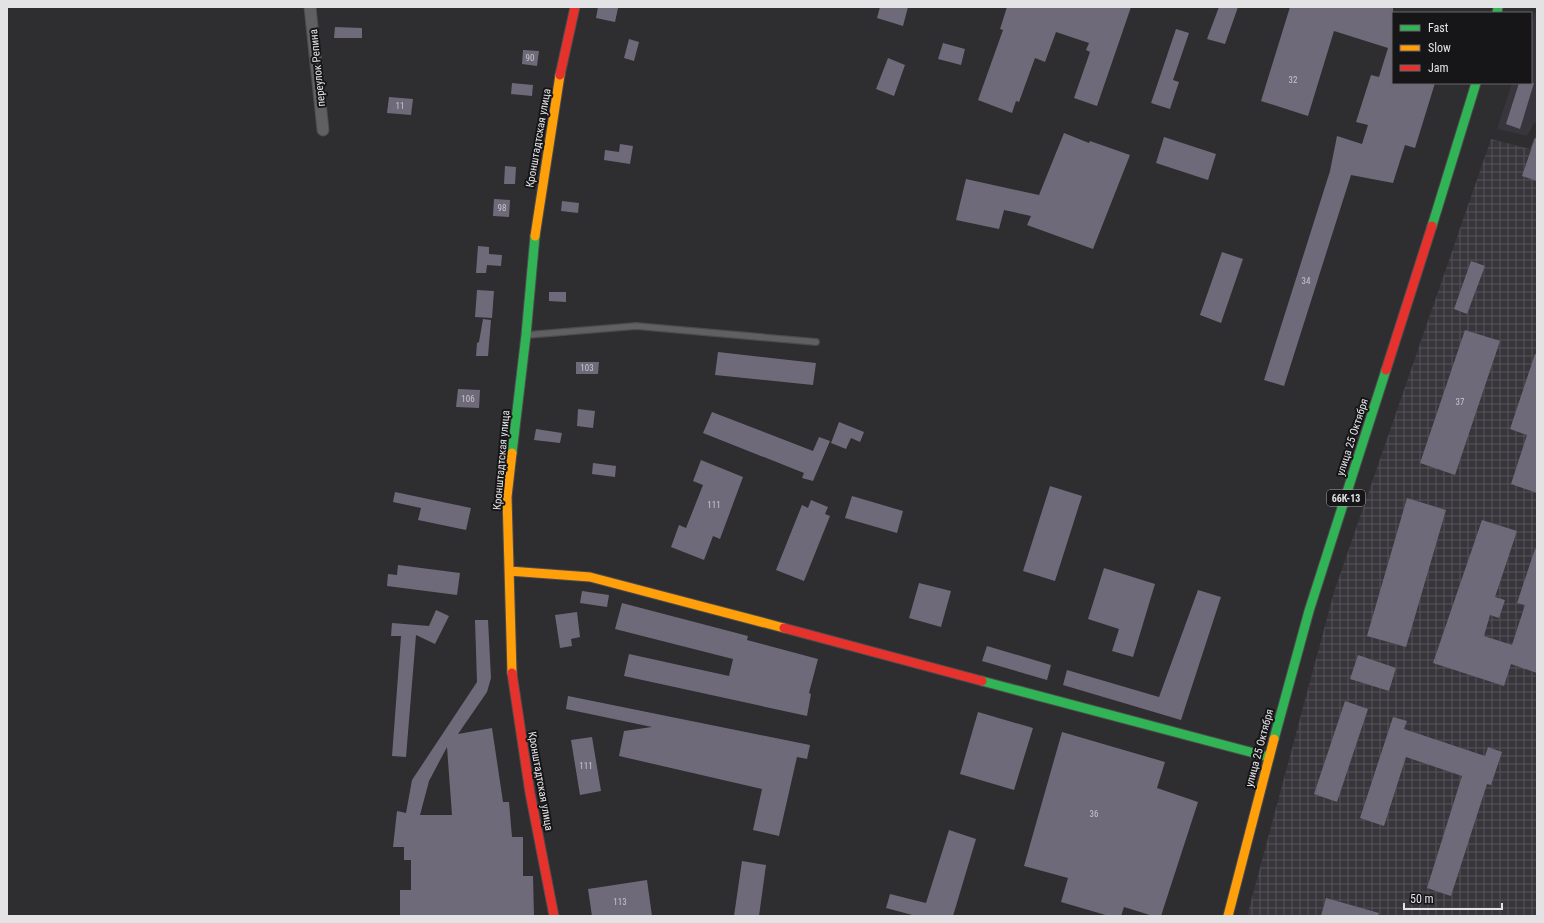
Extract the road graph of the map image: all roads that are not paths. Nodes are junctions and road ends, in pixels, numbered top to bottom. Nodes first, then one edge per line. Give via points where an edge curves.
1 (310, 7) edge
2 (575, 7) edge
3 (1476, 84) edge
4 (324, 130) dead end
5 (526, 334) junction
6 (816, 342) dead end
7 (509, 571) junction
8 (1269, 757) junction
9 (554, 916) edge
10 (1228, 916) edge

1 - 4 street, переулок Репина
2 - 5 street, Кронштадтская улица via 560,75 536,219
3 - 8 street, улица 25 Октября / 66К-13 via 1309,611
5 - 6 lane via 636,326
5 - 7 street, Кронштадтская улица via 507,497
7 - 8 street via 590,577
7 - 9 street, Кронштадтская улица via 512,674 530,793
8 - 10 street, улица 25 Октября / 66К-13

